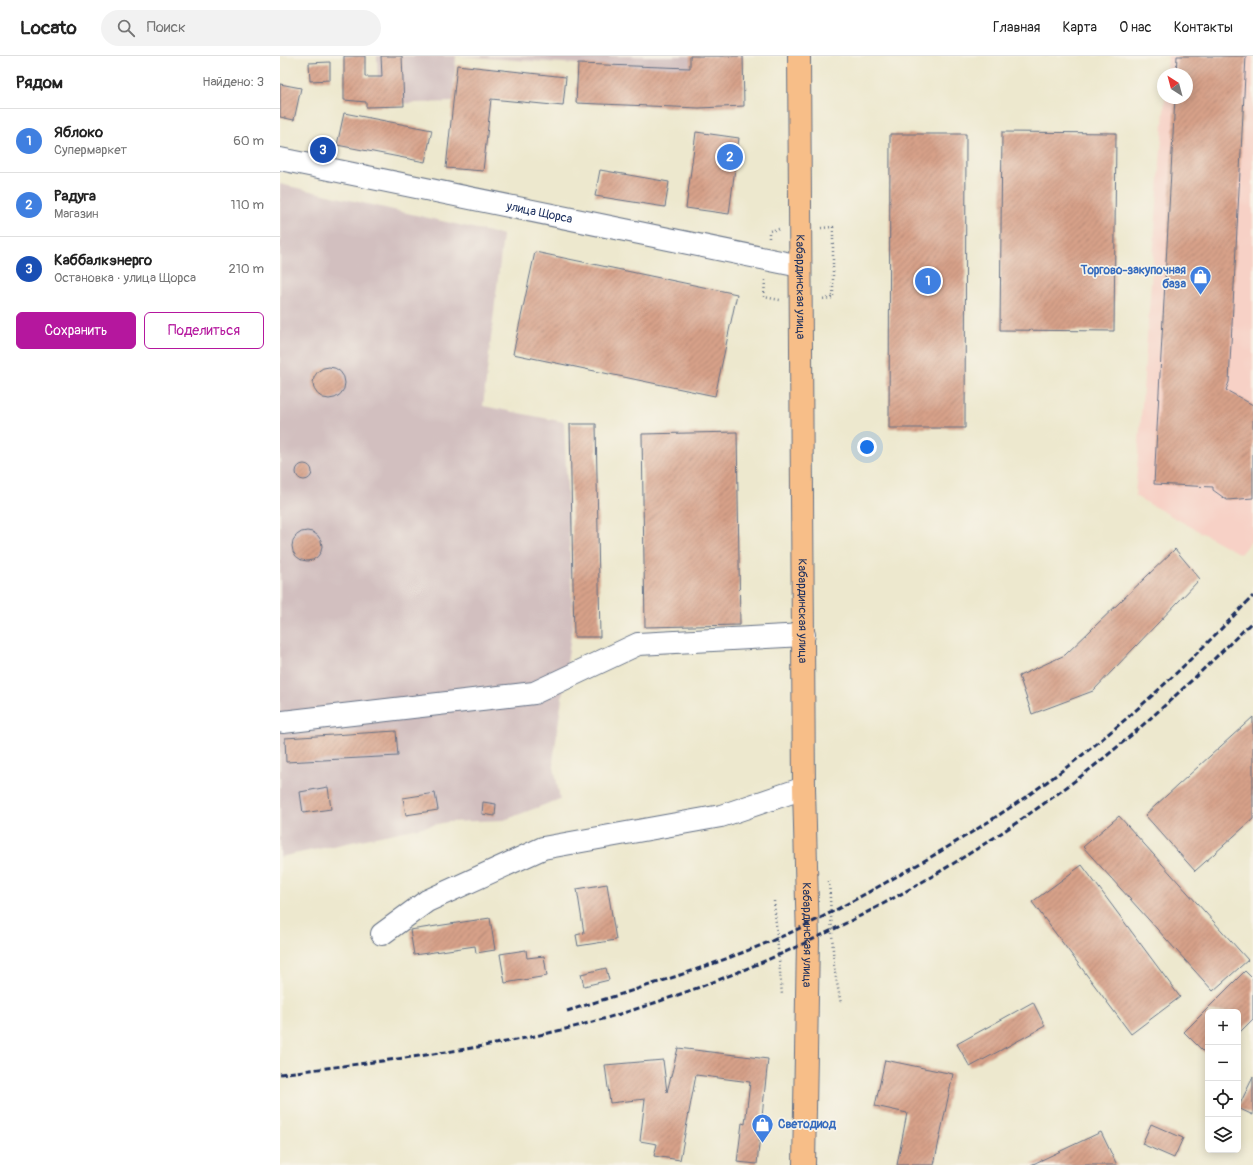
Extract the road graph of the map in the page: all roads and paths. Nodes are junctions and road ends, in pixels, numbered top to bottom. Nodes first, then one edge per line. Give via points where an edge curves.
1 (799, 56) edge
2 (280, 159) edge
3 (820, 228) dead end
4 (780, 229) dead end
5 (769, 244) dead end
6 (800, 266) junction
7 (765, 280) dead end
8 (821, 299) dead end
9 (781, 300) dead end
10 (804, 635) junction
11 (283, 722) dead end
12 (804, 788) junction
13 (829, 875) dead end
14 (774, 901) dead end
15 (382, 934) dead end
16 (782, 995) dead end
17 (841, 1004) dead end
18 (804, 1165) edge

1 - 6 main road, Кабардинская улица
2 - 6 street, улица Щорса
3 - 8 path via 833,227 833,298
4 - 5 path via 769,230
6 - 10 main road, Кабардинская улица
7 - 9 path via 764,297
10 - 11 street via 638,644 534,693
10 - 12 main road, Кабардинская улица
12 - 15 street via 720,816 543,848 427,901
12 - 18 main road, Кабардинская улица via 808,1006
13 - 17 path via 834,967
14 - 16 path

